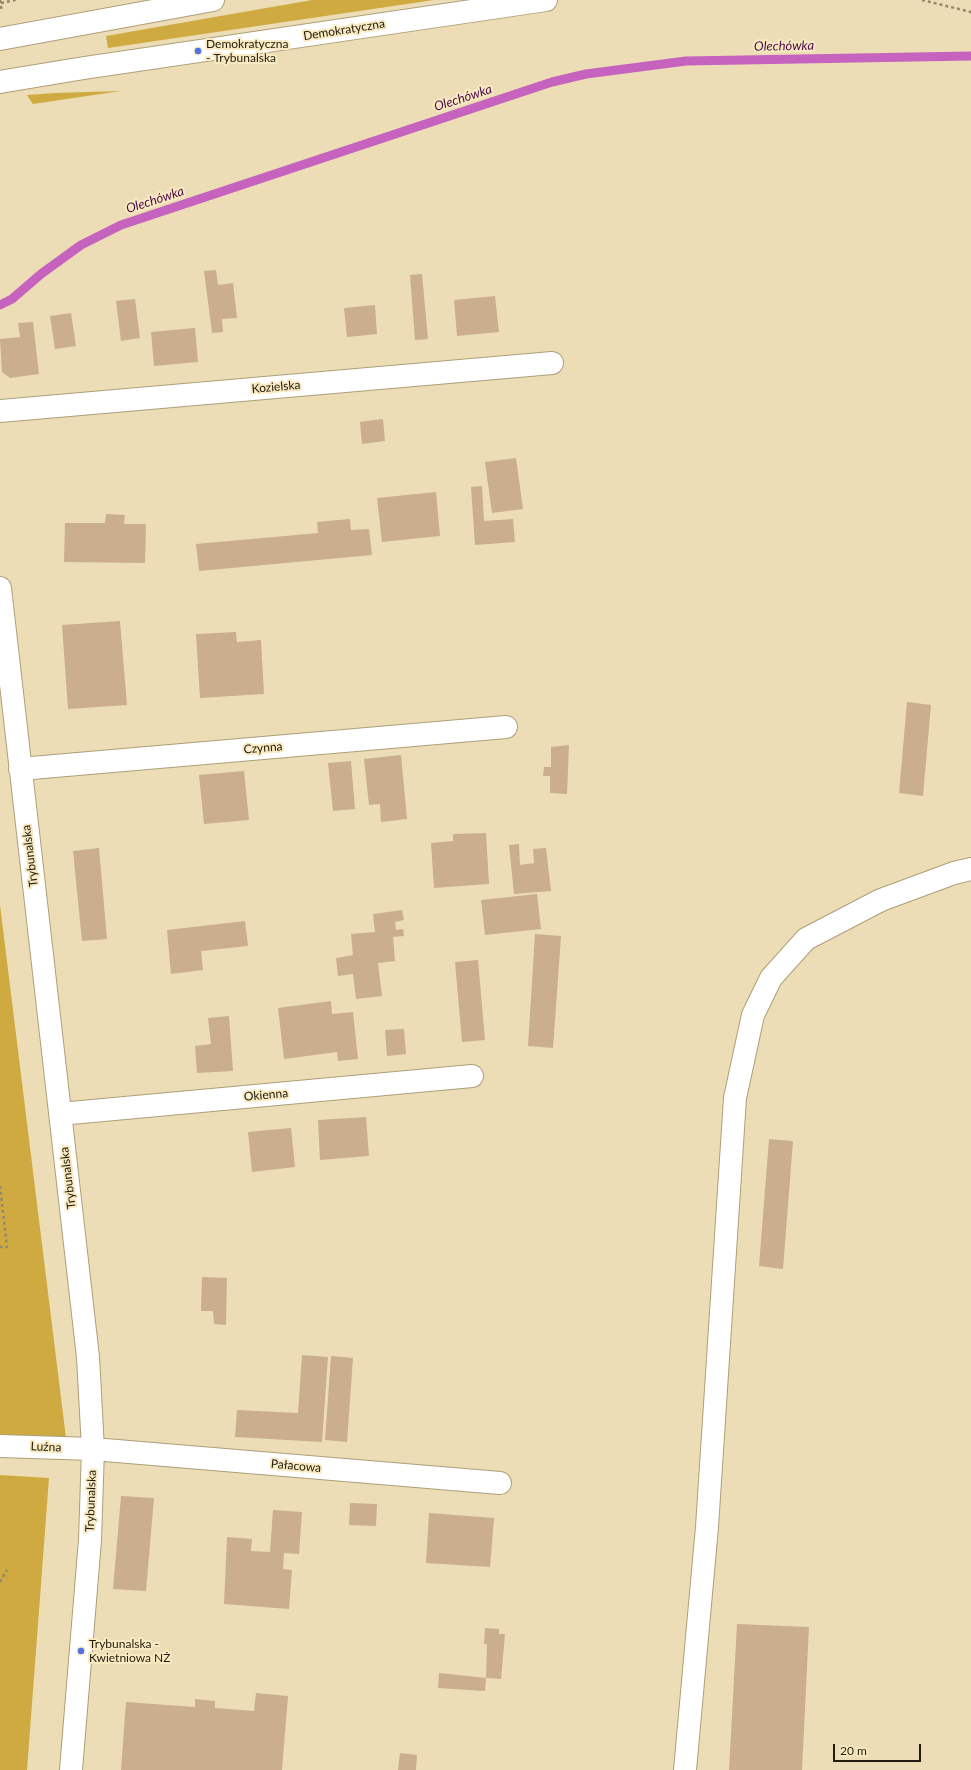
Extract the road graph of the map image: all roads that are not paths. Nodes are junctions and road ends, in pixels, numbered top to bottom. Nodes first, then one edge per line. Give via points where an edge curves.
1 (213, 0) edge
2 (546, 0) edge
3 (0, 39) edge
4 (0, 82) edge
5 (552, 363) dead end
6 (0, 411) edge
7 (0, 588) edge
8 (506, 727) dead end
9 (20, 769) junction
10 (971, 869) edge
11 (472, 1076) dead end
12 (60, 1114) junction
13 (0, 1446) edge
14 (93, 1449) junction
15 (500, 1482) dead end
16 (71, 1770) edge
17 (685, 1770) edge

1 - 3 street
2 - 4 street, Demokratyczna
5 - 6 street, Kozielska
7 - 9 street, Trybunalska
8 - 9 street, Czynna
9 - 12 street, Trybunalska
10 - 17 street via 881,900 806,939 771,978 753,1014 735,1098 707,1527
11 - 12 street, Okienna
12 - 14 street, Trybunalska via 88,1357
13 - 14 street, Luźna
14 - 15 street, Pałacowa
14 - 16 street, Trybunalska via 90,1540

